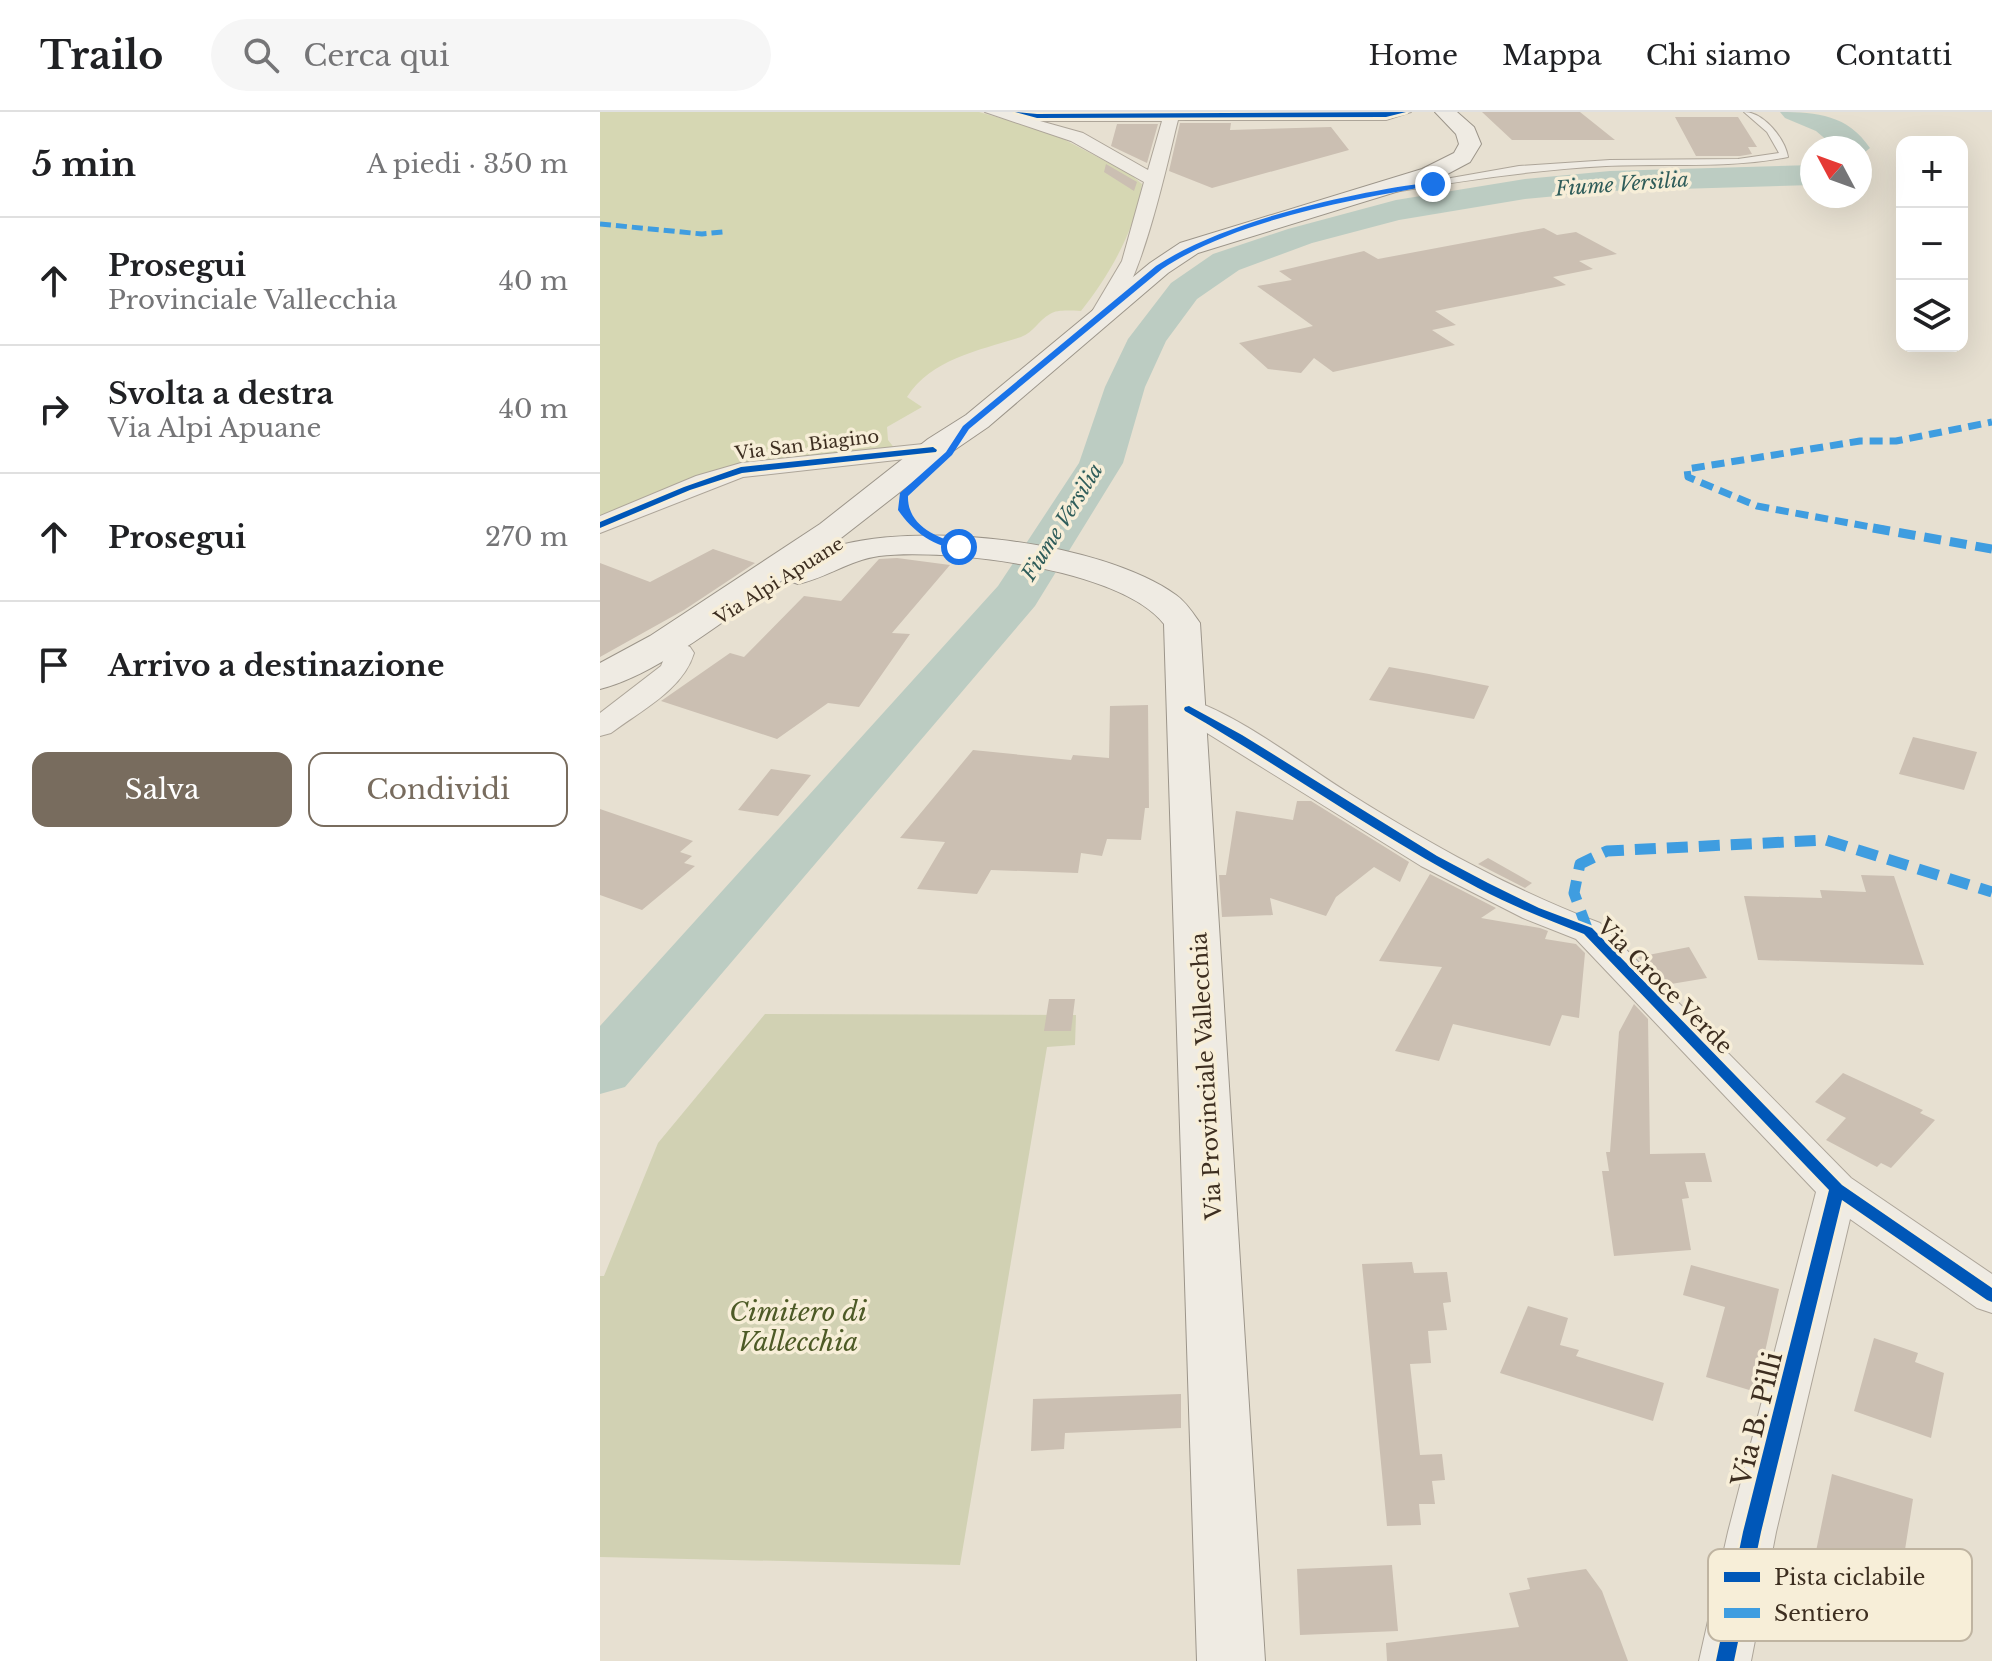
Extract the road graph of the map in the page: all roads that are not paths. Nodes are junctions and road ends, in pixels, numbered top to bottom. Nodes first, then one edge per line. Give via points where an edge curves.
1 (993, 112) edge
2 (1018, 112) edge
3 (1403, 112) edge
4 (1445, 112) edge
5 (1748, 112) edge
6 (1171, 114) edge
7 (1155, 181) junction
8 (1378, 191) junction
9 (1097, 320) junction
10 (966, 427) junction
11 (933, 450) junction
12 (884, 516) junction
13 (600, 525) edge
14 (663, 644) junction
15 (600, 678) edge
16 (1189, 709) junction
17 (600, 727) edge
18 (1837, 1189) junction
19 (1992, 1296) edge
20 (1748, 1549) edge
21 (1729, 1641) edge
22 (1231, 1661) edge
23 (1725, 1661) edge

1 - 7 street via 1077,137
2 - 6 street
3 - 6 street
4 - 8 main road via 1466,132 1470,144 1462,157
5 - 8 lane via 1770,130 1785,155 1738,162 1519,169
6 - 7 street
7 - 9 street via 1132,261
8 - 9 main road via 1189,248
9 - 10 main road
10 - 11 main road
10 - 12 main road, Via Alpi Apuane via 949,453
11 - 12 main road
11 - 13 street, Via San Biagino via 741,470
12 - 14 main road, Via Alpi Apuane
12 - 16 main road, Via Provinciale Vallecchia via 960,546 1118,579 1166,604 1182,623
14 - 15 main road, Via Alpi Apuane
14 - 17 street via 680,653 675,669
16 - 18 street, Via Croce Verde via 1446,865 1539,914 1588,931
16 - 22 main road, Via Provinciale Vallecchia
18 - 19 street, Via Croce Verde
18 - 20 street, Via B. Pilli
21 - 23 street, Via B. Pilli

